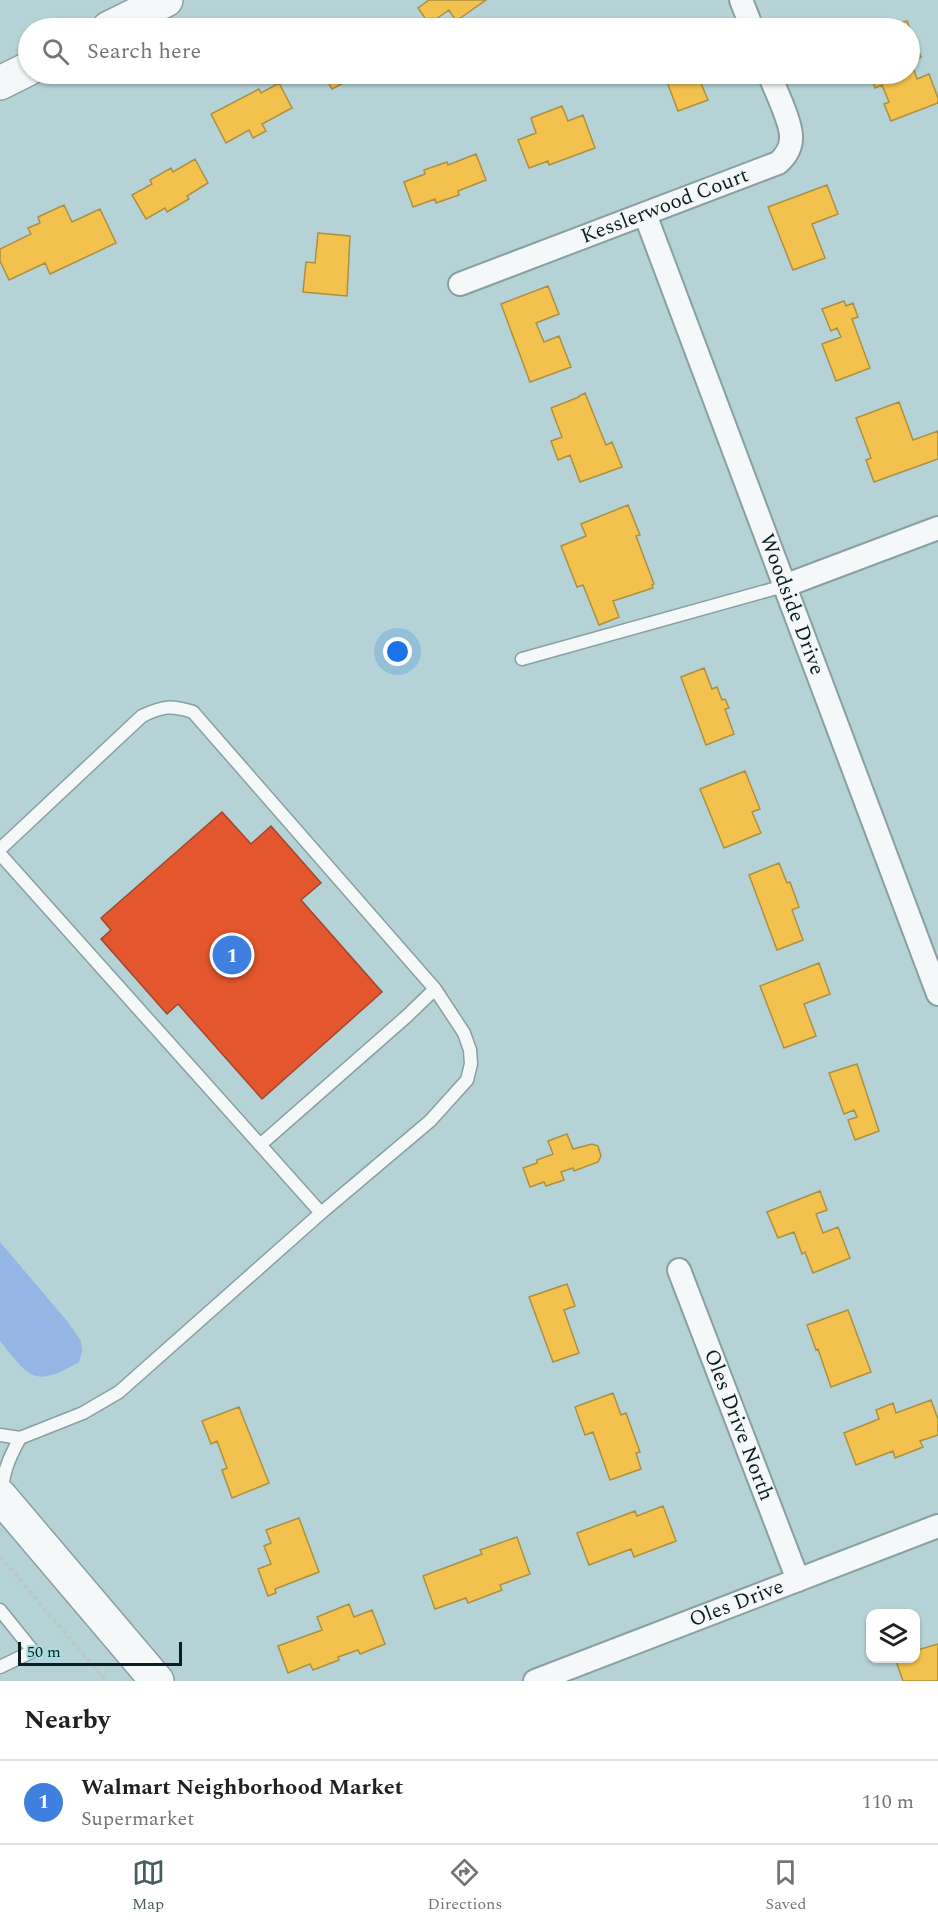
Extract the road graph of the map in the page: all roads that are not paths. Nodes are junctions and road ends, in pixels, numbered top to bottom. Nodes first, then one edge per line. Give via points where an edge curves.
1 (166, 0) edge
2 (741, 0) edge
3 (129, 18) edge
4 (748, 18) edge
5 (18, 74) edge
6 (0, 83) edge
7 (773, 84) edge
8 (645, 213) junction
9 (460, 284) dead end
10 (938, 528) edge
11 (784, 586) junction
12 (522, 659) dead end
13 (0, 849) edge
14 (0, 854) edge
15 (435, 989) junction
16 (938, 994) edge
17 (260, 1145) junction
18 (321, 1212) junction
19 (679, 1270) dead end
20 (0, 1435) edge
21 (20, 1438) junction
22 (0, 1497) edge
23 (938, 1526) edge
24 (798, 1580) junction
25 (0, 1610) edge
26 (0, 1667) edge
27 (157, 1681) edge
28 (535, 1681) edge

1 - 3 main road
2 - 4 street
5 - 6 main road
7 - 8 street, Kesslerwood Court via 791,134 787,155 778,163
8 - 9 street, Kesslerwood Court
8 - 11 street, Woodside Drive
10 - 11 street
11 - 12 lane
11 - 16 street, Woodside Drive
13 - 15 lane via 142,716 159,708 193,712
14 - 17 lane
15 - 17 lane
15 - 18 lane via 464,1033 470,1050 467,1080 430,1121
17 - 18 lane
18 - 21 lane via 119,1392 83,1413
19 - 24 street, Oles Drive North
20 - 21 lane
21 - 22 lane via 4,1471
22 - 27 main road
23 - 24 street, Oles Drive
24 - 28 street, Oles Drive
25 - 26 lane via 33,1651

